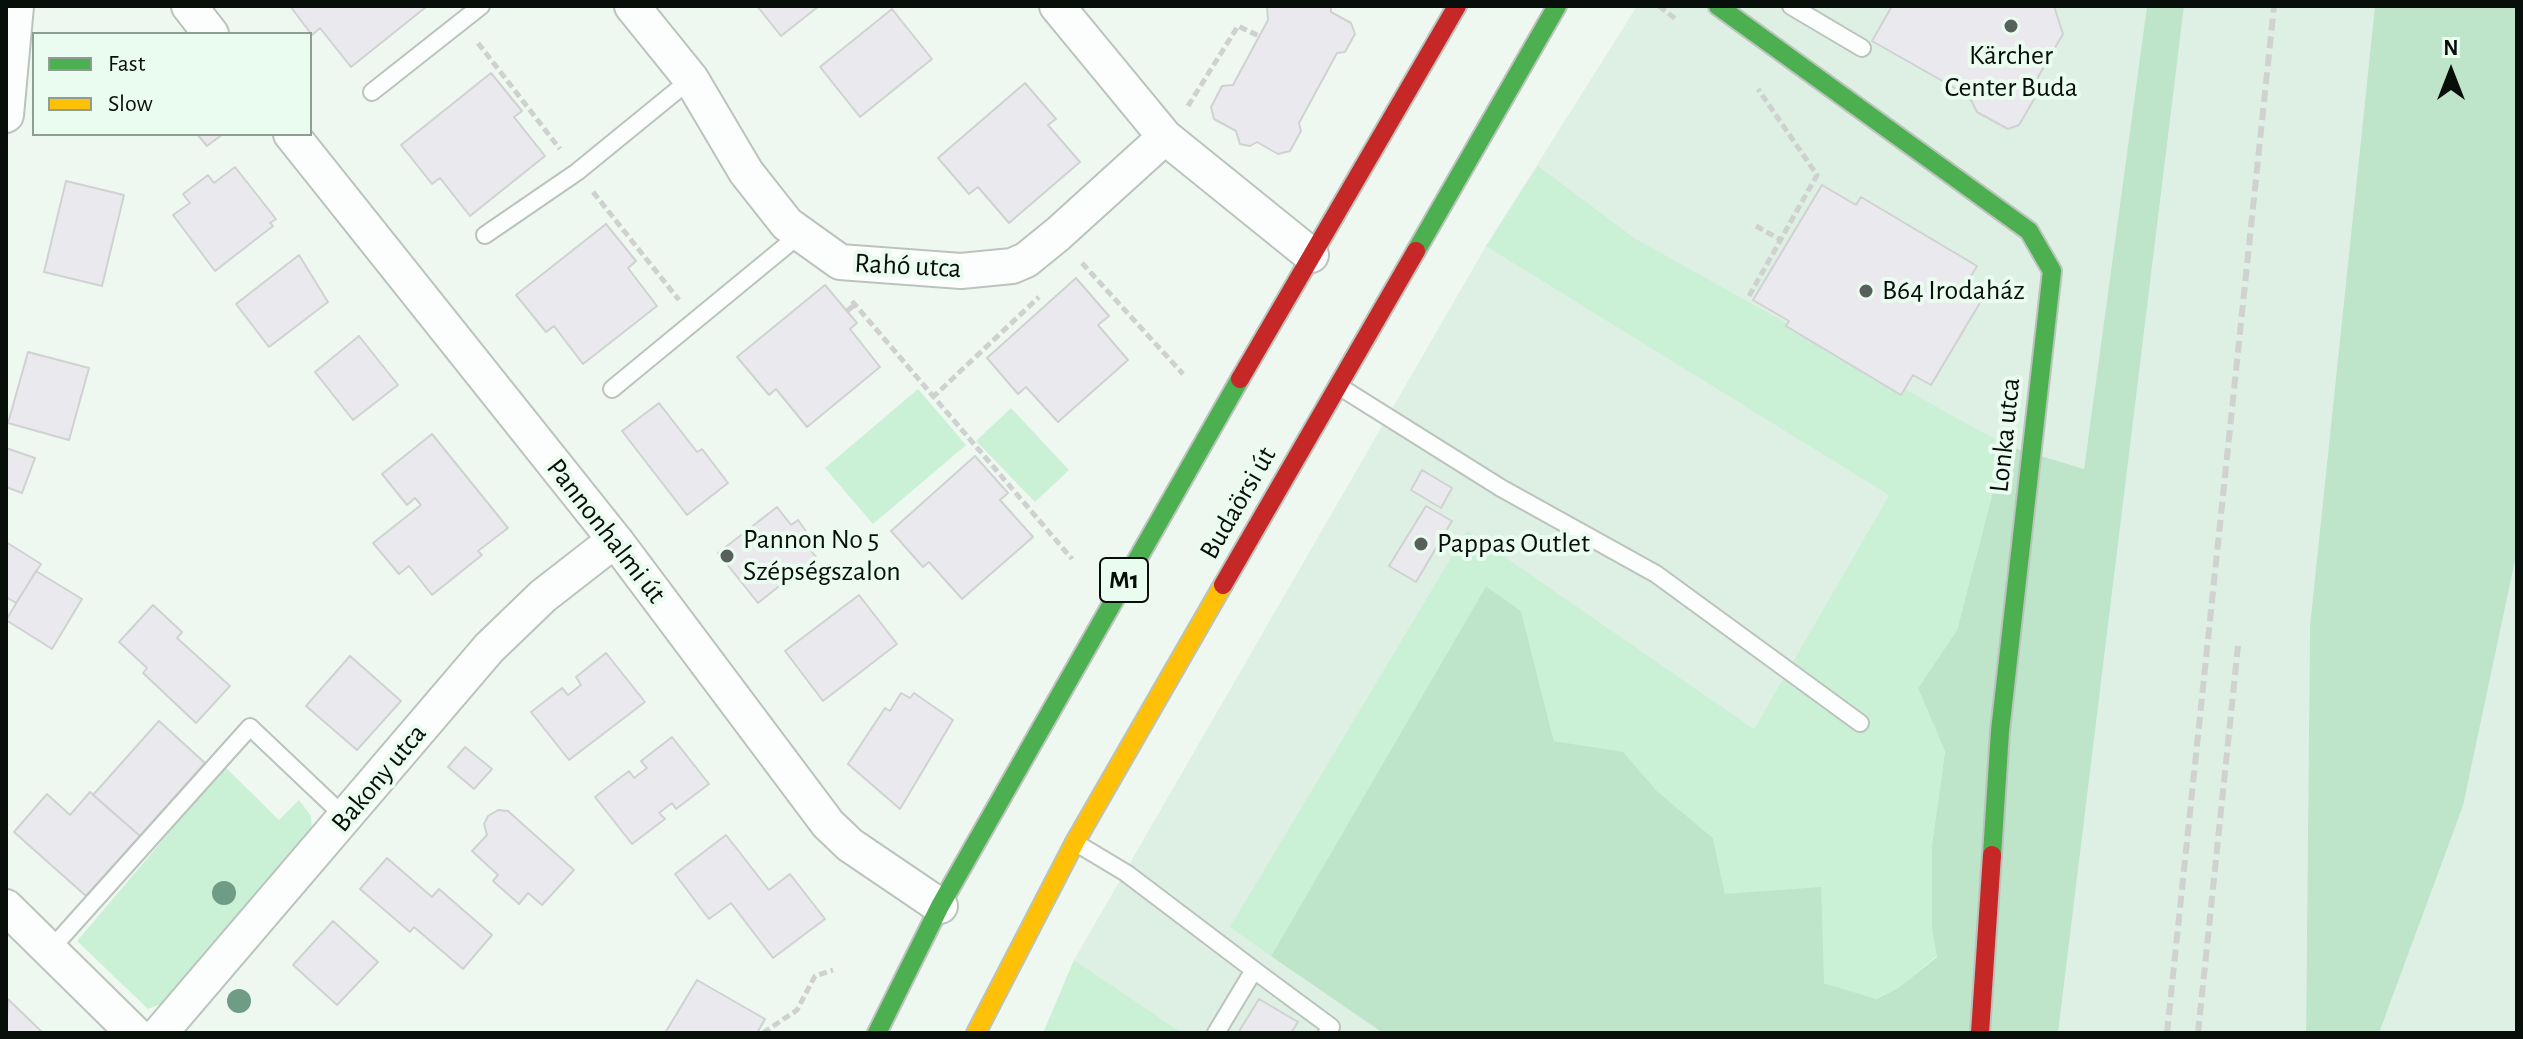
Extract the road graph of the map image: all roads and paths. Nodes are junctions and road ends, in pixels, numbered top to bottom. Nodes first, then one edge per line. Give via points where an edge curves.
1 (16, 6) edge
2 (189, 6) edge
3 (481, 6) edge
4 (632, 6) edge
5 (1057, 6) edge
6 (1457, 6) edge
7 (1557, 6) edge
8 (1718, 6) edge
9 (1791, 6) edge
10 (462, 21) junction
11 (209, 32) edge
12 (1259, 36) dead end
13 (1862, 48) dead end
14 (1750, 78) dead end
15 (691, 79) junction
16 (372, 92) dead end
17 (1192, 102) dead end
18 (6, 115) edge
19 (546, 132) dead end
20 (293, 136) edge
21 (1165, 137) junction
22 (577, 172) junction
23 (1756, 226) dead end
24 (485, 235) dead end
25 (1781, 240) junction
26 (812, 244) junction
27 (1311, 255) junction
28 (1079, 260) dead end
29 (666, 284) dead end
30 (1045, 292) dead end
31 (1749, 296) dead end
32 (1183, 374) dead end
33 (1339, 386) junction
34 (612, 389) dead end
35 (932, 398) junction
36 (615, 540) junction
37 (1072, 559) dead end
38 (1860, 723) dead end
39 (346, 818) junction
40 (1075, 842) junction
41 (940, 906) junction
42 (6, 907) edge
43 (50, 950) junction
44 (833, 970) dead end
45 (1254, 970) junction
46 (877, 1031) edge
47 (134, 1033) edge
48 (160, 1033) edge
49 (763, 1033) edge
50 (976, 1033) edge
51 (1216, 1033) edge
52 (1327, 1033) edge
53 (1980, 1033) edge

1 - 18 street
2 - 11 street
3 - 10 lane
4 - 15 street
5 - 21 street
6 - 27 main road, M1
7 - 33 main road, Budaörsi út
8 - 53 main road, Lonka utca via 2029,231 2052,271 2000,731
9 - 13 lane
10 - 16 lane
10 - 19 path
12 - 17 path via 1238,26
14 - 25 path via 1817,175
15 - 22 lane
15 - 26 street via 746,172
20 - 36 street, Pannonhalmi út
21 - 26 street, Rahó utca via 1058,234 1012,266 961,271 863,266 840,262
21 - 27 street
22 - 24 lane
22 - 29 path
23 - 25 path
25 - 31 path
26 - 34 lane
26 - 35 path via 824,271
27 - 41 main road, M1
28 - 32 path
30 - 35 path
33 - 38 lane via 1501,488 1656,574
33 - 40 main road, Budaörsi út
35 - 37 path
36 - 39 street, Bakony utca via 543,596 489,648
36 - 41 street, Pannonhalmi út via 828,824
39 - 43 lane via 250,727
39 - 48 street, Bakony utca
40 - 45 lane via 1126,873
40 - 50 main road, Budaörsi út
41 - 46 main road, M1
42 - 43 street
43 - 47 street
44 - 49 path via 815,976 797,1010
45 - 51 lane
45 - 52 lane via 1331,1027

